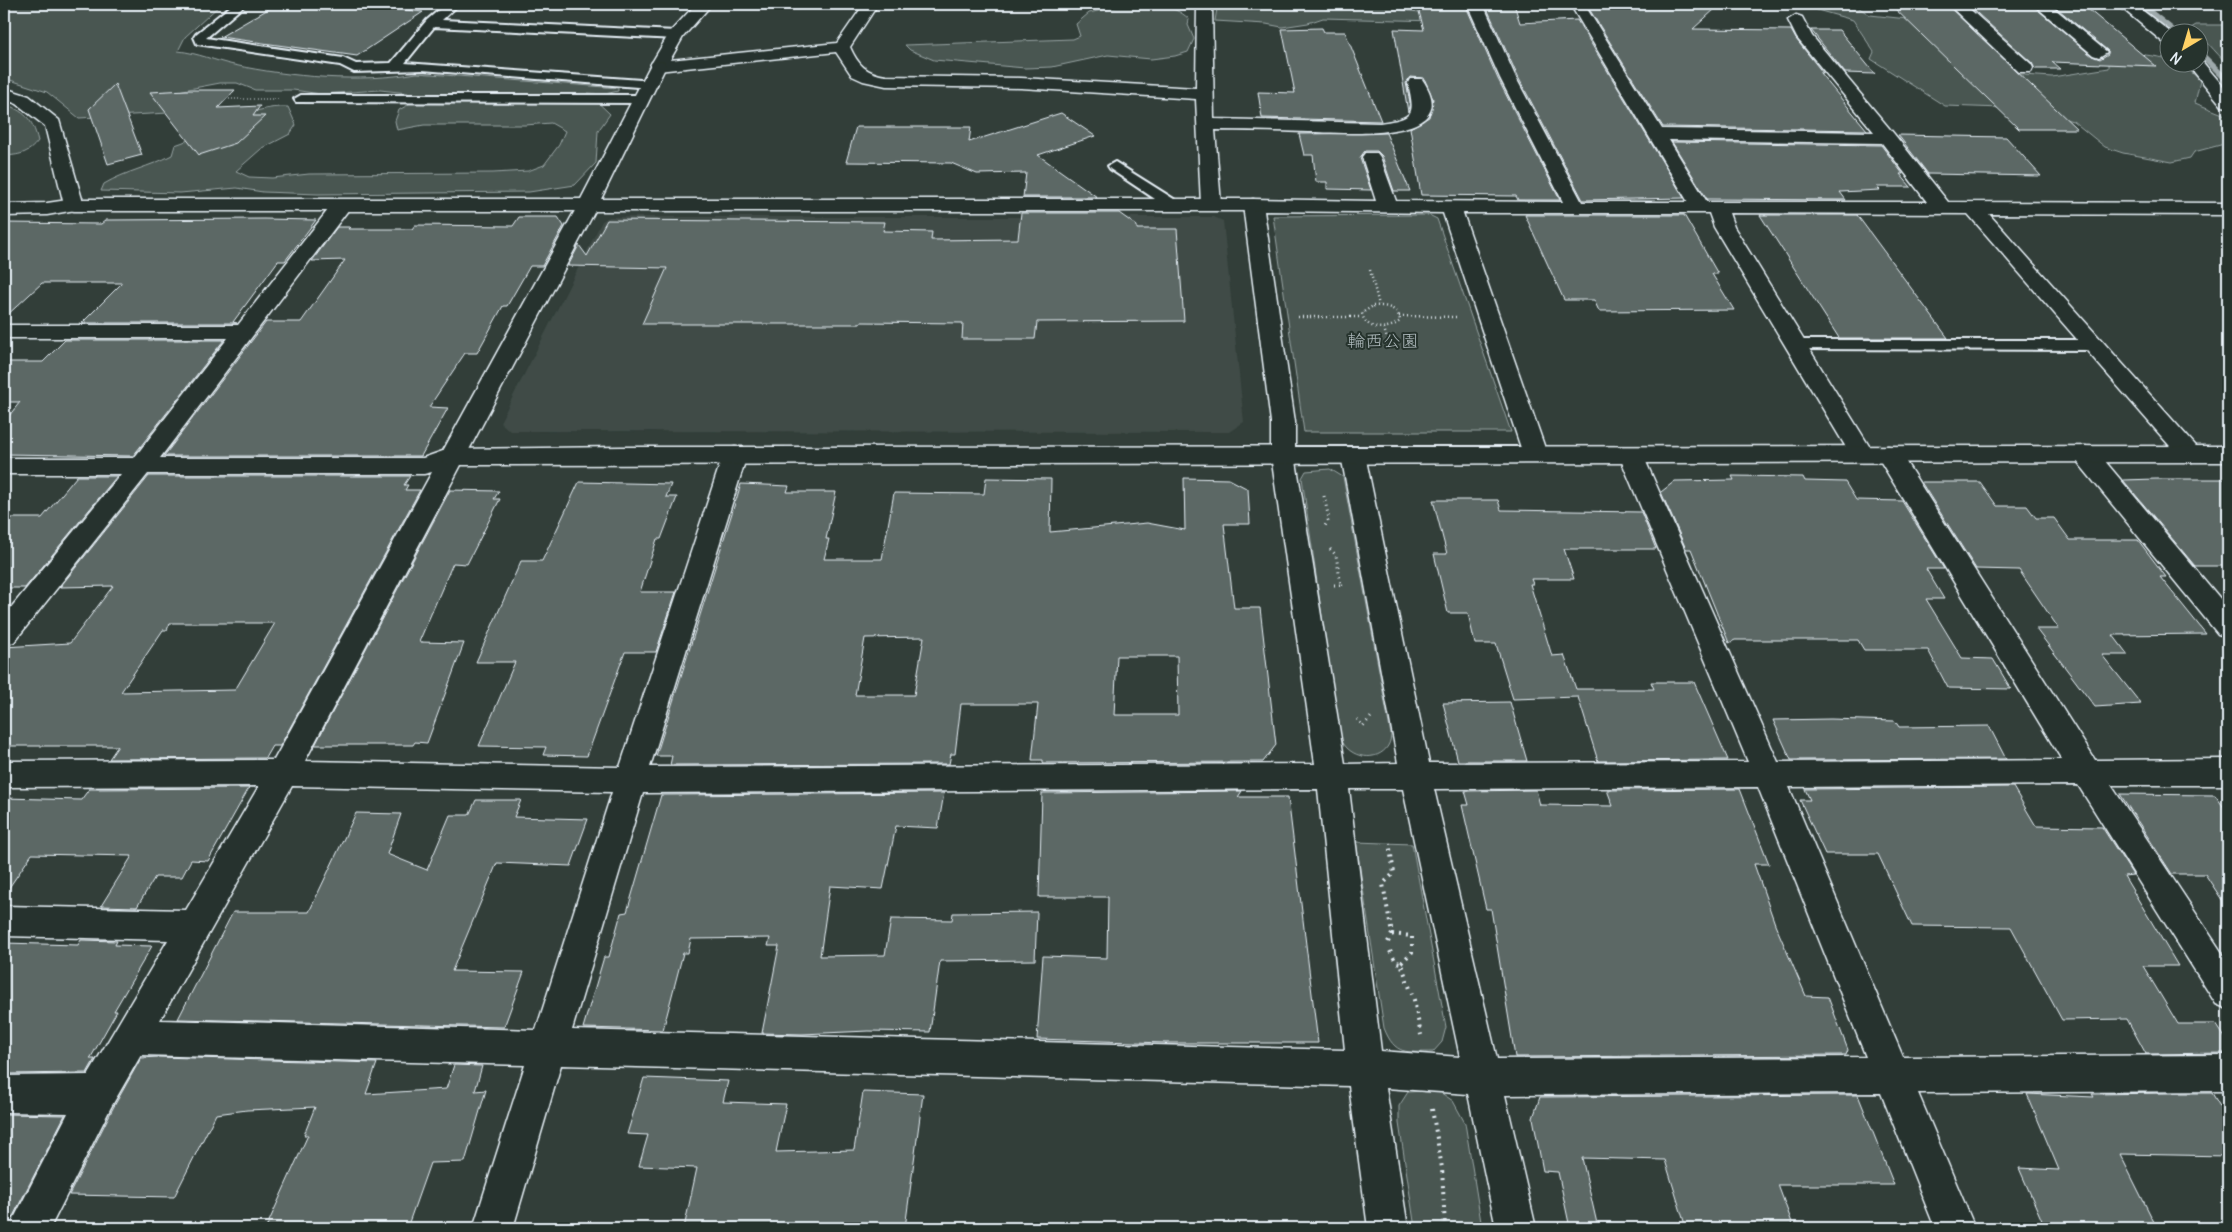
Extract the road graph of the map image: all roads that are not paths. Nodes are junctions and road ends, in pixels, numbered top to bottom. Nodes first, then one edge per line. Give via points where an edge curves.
1 (240, 4) edge
2 (453, 4) edge
3 (704, 4) edge
4 (872, 4) edge
5 (1205, 4) edge
6 (1475, 4) edge
7 (1577, 4) edge
8 (1955, 4) edge
9 (2040, 4) edge
10 (2125, 4) edge
11 (1796, 20) dead end
12 (431, 22) junction
13 (2160, 32) edge
14 (676, 35) junction
15 (842, 47) junction
16 (2100, 52) dead end
17 (658, 66) junction
18 (395, 67) junction
19 (2025, 68) dead end
20 (2202, 72) edge
21 (1416, 83) dead end
22 (645, 91) junction
23 (4, 94) edge
24 (1204, 94) junction
25 (301, 99) dead end
26 (2228, 102) edge
27 (1206, 124) junction
28 (1657, 134) junction
29 (1888, 138) junction
30 (1371, 157) dead end
31 (1115, 166) dead end
32 (1172, 204) junction
33 (1211, 204) junction
34 (1253, 204) junction
35 (74, 205) junction
36 (342, 205) junction
37 (588, 205) junction
38 (1451, 207) junction
39 (1388, 208) junction
40 (1576, 208) junction
41 (1709, 208) junction
42 (1942, 208) junction
43 (2228, 209) edge
44 (1975, 210) junction
45 (5, 211) edge
46 (4, 331) edge
47 (244, 332) junction
48 (1796, 345) junction
49 (2094, 345) junction
50 (1535, 454) junction
51 (1631, 454) junction
52 (1875, 454) junction
53 (2085, 454) junction
54 (2192, 454) junction
55 (2228, 454) edge
56 (735, 455) junction
57 (1283, 455) junction
58 (1353, 455) junction
59 (452, 457) junction
60 (4, 466) edge
61 (141, 466) junction
62 (2228, 626) edge
63 (4, 635) edge
64 (2084, 771) junction
65 (2228, 772) edge
66 (283, 773) junction
67 (4, 774) edge
68 (1768, 774) junction
69 (1416, 776) junction
70 (1332, 777) junction
71 (631, 780) junction
72 (4, 921) edge
73 (194, 925) junction
74 (2228, 992) edge
75 (130, 1037) junction
76 (548, 1048) junction
77 (1365, 1068) junction
78 (2228, 1074) edge
79 (1892, 1076) junction
80 (1484, 1077) junction
81 (4, 1094) edge
82 (98, 1094) junction
83 (29, 1228) edge
84 (493, 1228) edge
85 (1388, 1228) edge
86 (1516, 1228) edge
87 (1955, 1228) edge

1 - 18 lane via 200,37 201,41 343,62 354,68
2 - 12 lane
3 - 14 street
4 - 15 street
5 - 24 street
6 - 40 street via 1508,78
7 - 28 street
8 - 19 street
9 - 16 street
10 - 13 street
11 - 29 street via 1805,38
12 - 14 lane
12 - 18 lane
14 - 17 street
15 - 17 street
15 - 24 street via 850,67 864,78 886,81 1003,83
17 - 22 street
18 - 22 lane via 432,67
20 - 26 street
21 - 27 street via 1422,103 1420,110 1408,122 1398,126
22 - 25 lane
22 - 37 street
23 - 35 street via 24,100 53,124
24 - 27 street
27 - 33 street
28 - 29 street
28 - 41 street
29 - 42 street
30 - 39 street
31 - 32 lane
32 - 33 street
32 - 37 street
33 - 34 street
34 - 39 street
34 - 57 street via 1284,422
35 - 36 street
35 - 45 street
36 - 37 street
36 - 47 street
37 - 59 street
38 - 39 street
38 - 40 street
38 - 50 street
40 - 41 street
41 - 42 street
41 - 48 street
42 - 44 street
43 - 44 street
44 - 49 street
46 - 47 street
47 - 61 street
48 - 49 lane
48 - 52 street
49 - 54 street
50 - 51 street
50 - 58 street
51 - 52 street
51 - 68 street
52 - 53 street
52 - 64 street
53 - 54 street
53 - 62 street
54 - 55 street
56 - 57 street
56 - 59 street
56 - 71 street
57 - 58 street
57 - 70 street
58 - 69 street
59 - 61 street via 424,466
59 - 66 street
60 - 61 street
61 - 63 street
64 - 65 street
64 - 68 street
64 - 74 street
66 - 67 street
66 - 71 street
66 - 73 street
68 - 69 street
68 - 79 street
69 - 70 street
69 - 80 street
70 - 71 street
70 - 77 street
71 - 76 street
72 - 73 street
73 - 75 street
75 - 76 street
75 - 82 street
76 - 77 street
76 - 84 street
77 - 80 street
77 - 85 street
78 - 79 street
79 - 80 street
79 - 87 street
80 - 86 street
81 - 82 street
82 - 83 street

